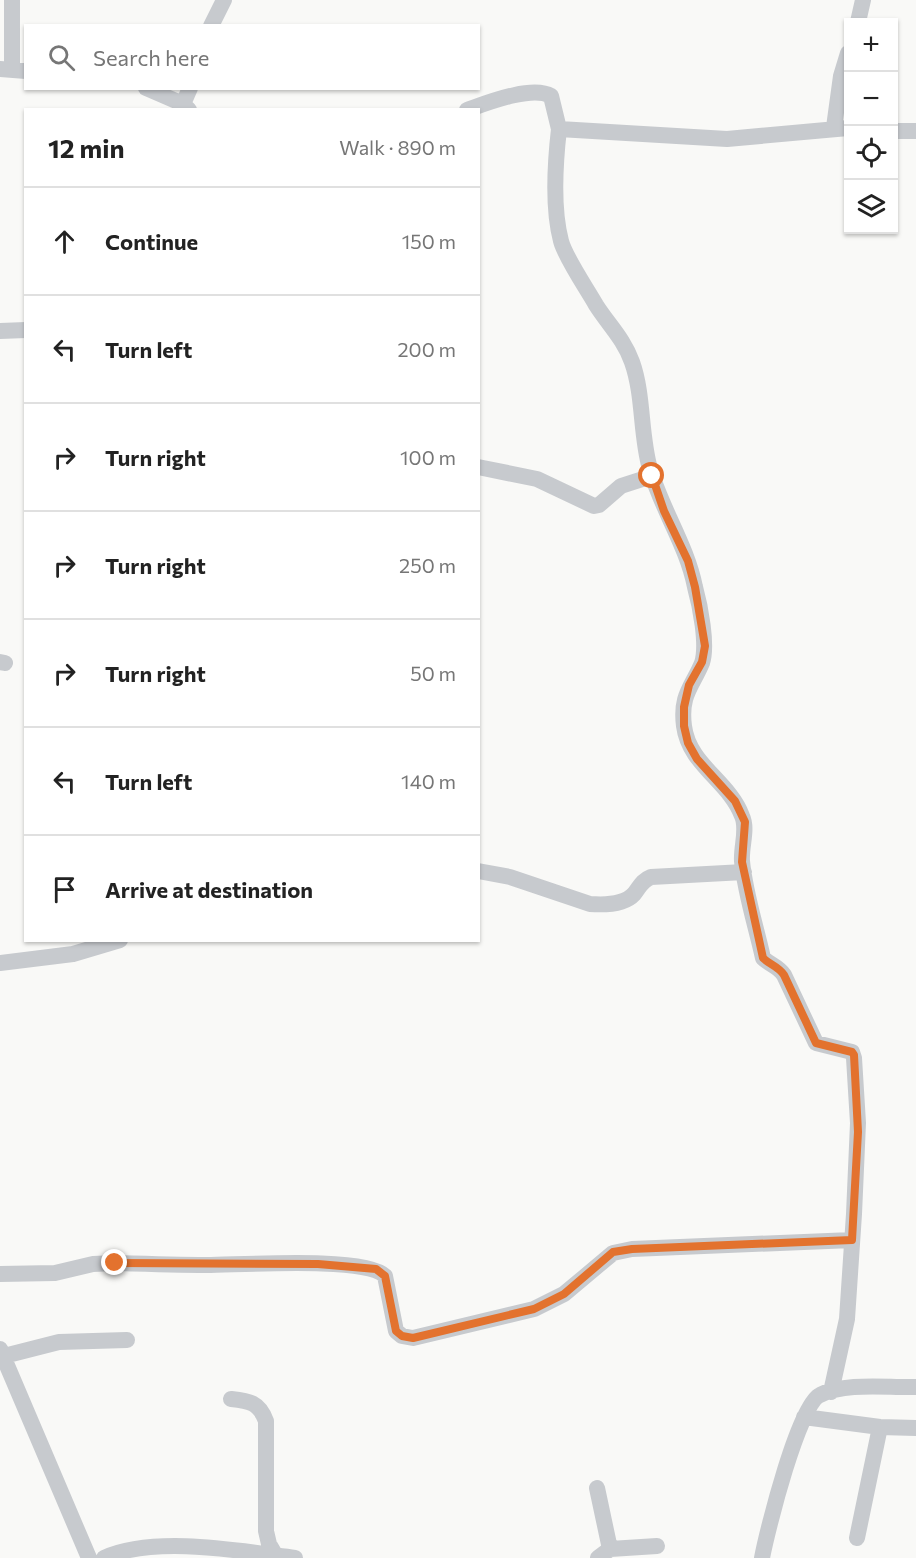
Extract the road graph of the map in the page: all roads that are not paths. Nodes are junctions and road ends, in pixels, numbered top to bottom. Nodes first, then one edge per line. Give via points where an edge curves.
1 (12, 0) edge
2 (224, 0) edge
3 (863, 0) edge
4 (859, 18) edge
5 (212, 24) edge
6 (844, 67) edge
7 (12, 70) edge
8 (152, 90) edge
9 (187, 101) edge
10 (473, 108) edge
11 (841, 128) edge
12 (559, 129) junction
13 (898, 131) edge
14 (916, 131) edge
15 (24, 330) edge
16 (0, 331) edge
17 (480, 466) edge
18 (652, 476) junction
19 (480, 871) edge
20 (744, 872) junction
21 (113, 942) edge
22 (0, 963) edge
23 (852, 1240) junction
24 (0, 1274) edge
25 (127, 1340) dead end
26 (2, 1352) edge
27 (916, 1387) edge
28 (831, 1392) junction
29 (231, 1399) dead end
30 (804, 1417) junction
31 (880, 1427) junction
32 (916, 1428) edge
33 (597, 1488) dead end
34 (857, 1538) dead end
35 (657, 1546) dead end
36 (604, 1553) edge
37 (276, 1556) junction
38 (89, 1558) edge
39 (104, 1558) edge
40 (295, 1558) edge
41 (762, 1558) edge

1 - 7 street
2 - 5 street
3 - 4 street
6 - 11 street
8 - 9 street
10 - 12 street via 500,99 546,93 551,96
11 - 12 street via 727,140
12 - 18 street via 557,213 561,241 633,363
13 - 14 street
15 - 16 street
17 - 18 street via 537,479 594,506 621,486
18 - 20 street via 690,569 705,646 702,662 689,685 684,726 697,759 741,812 745,822
19 - 20 street via 510,877 590,904 627,899 651,877
20 - 23 street via 763,958 784,975 816,1043 854,1055 858,1132
21 - 22 street via 73,954
23 - 24 street via 613,1252 564,1294 534,1309 413,1338 396,1331 385,1276 376,1269 318,1264 115,1263 55,1273
23 - 28 street via 847,1319
25 - 26 street via 59,1342
26 - 38 street
27 - 28 street
28 - 30 street via 818,1395
29 - 37 street via 252,1402 266,1421 266,1531
30 - 31 street
30 - 41 street via 787,1462
31 - 32 street
31 - 34 street
33 - 36 street
35 - 36 street
37 - 39 street via 188,1547 123,1550
37 - 40 street

